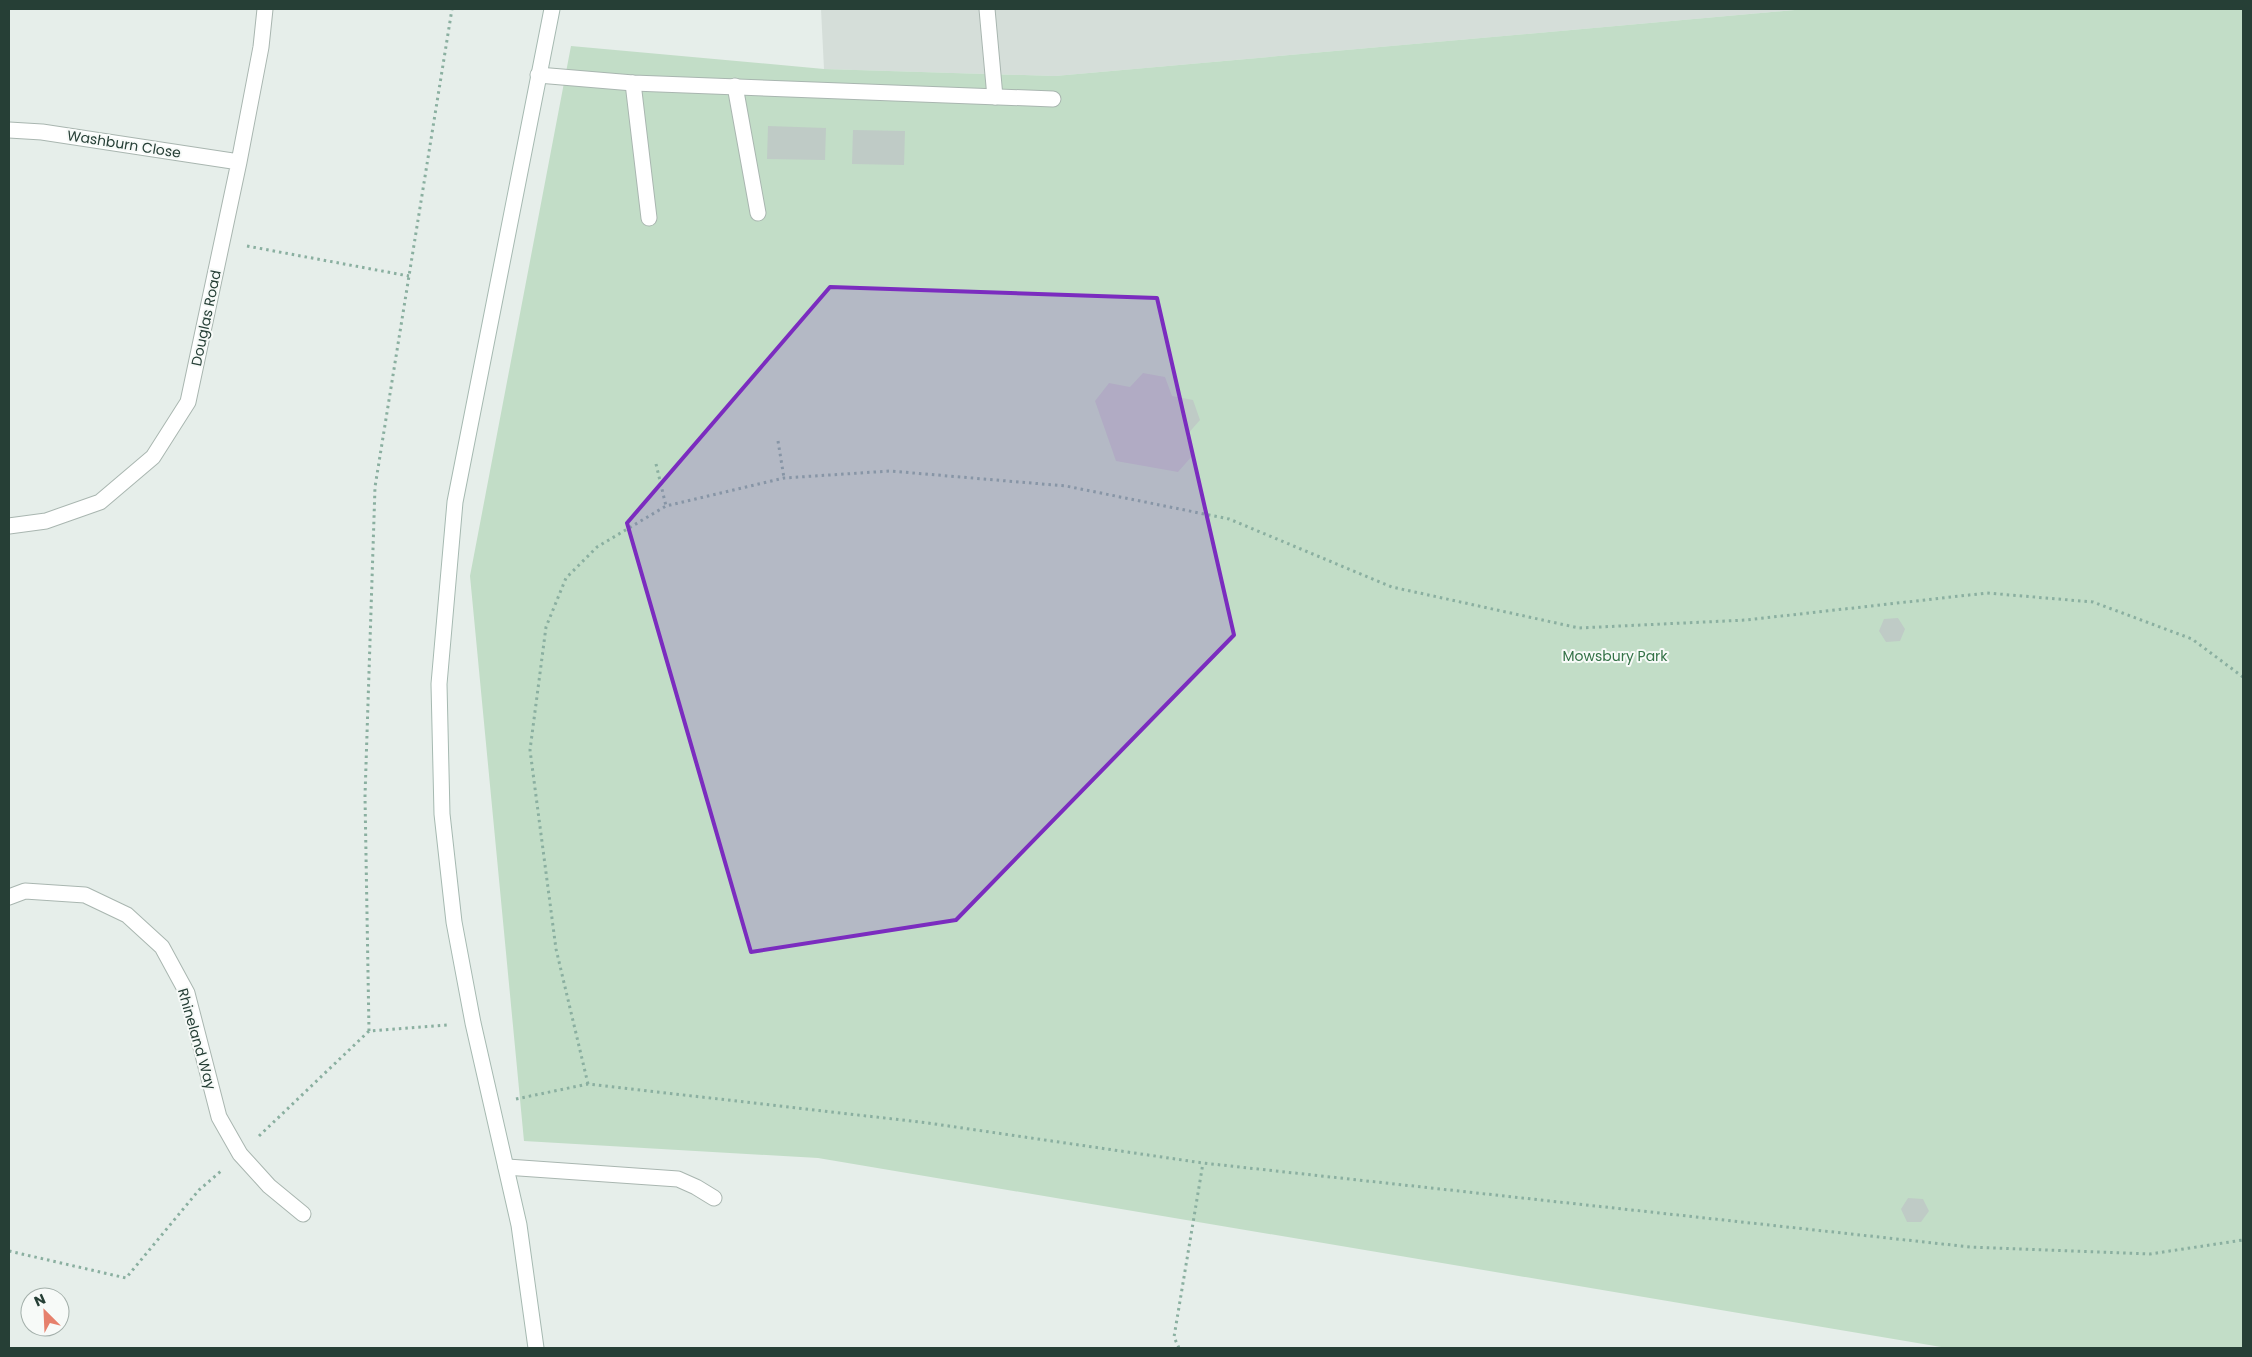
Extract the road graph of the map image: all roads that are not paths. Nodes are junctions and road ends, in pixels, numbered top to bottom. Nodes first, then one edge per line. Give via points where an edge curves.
1 (265, 9) edge
2 (552, 9) edge
3 (987, 9) edge
4 (538, 75) junction
5 (633, 83) junction
6 (735, 86) junction
7 (995, 97) junction
8 (1053, 99) dead end
9 (9, 130) edge
10 (239, 162) junction
11 (758, 213) dead end
12 (649, 218) dead end
13 (9, 526) edge
14 (9, 897) edge
15 (506, 1167) junction
16 (714, 1198) dead end
17 (303, 1214) dead end
18 (536, 1348) edge

1 - 10 street, Douglas Road
2 - 4 street
3 - 7 street
4 - 5 street
4 - 15 street via 455,502 439,684 442,814 454,922
5 - 6 street
5 - 12 street
6 - 7 street
6 - 11 street
7 - 8 street
9 - 10 street, Washburn Close via 42,132
10 - 13 street, Douglas Road via 188,402 153,457 100,502 46,522
14 - 17 street, Rhineland Way via 26,891 85,895 127,915 162,947 187,994 219,1117 240,1154 269,1186
15 - 16 street via 678,1179
15 - 18 street via 519,1225

